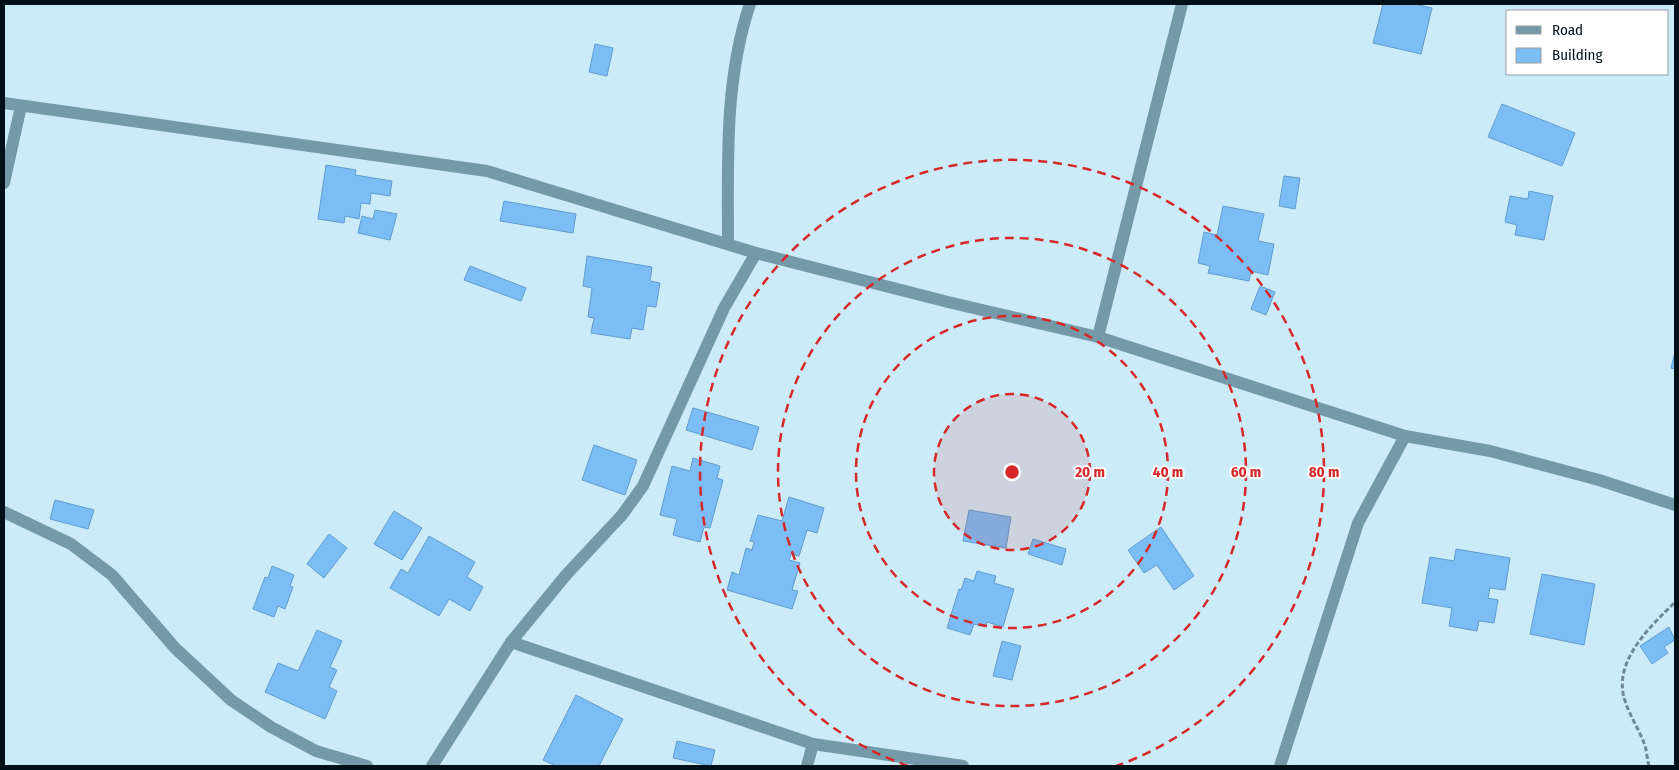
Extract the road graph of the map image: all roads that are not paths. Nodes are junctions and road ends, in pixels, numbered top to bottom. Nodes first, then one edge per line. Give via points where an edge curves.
1 (750, 4) edge
2 (1182, 4) edge
3 (4, 103) edge
4 (21, 106) junction
5 (4, 184) edge
6 (728, 244) junction
7 (756, 253) junction
8 (1098, 337) junction
9 (1404, 436) junction
10 (1675, 505) edge
11 (4, 512) edge
12 (511, 642) junction
13 (813, 744) junction
14 (367, 766) edge
15 (432, 766) edge
16 (807, 766) edge
17 (963, 766) edge
18 (1280, 766) edge

1 - 6 street via 733,81 728,146
2 - 8 street
3 - 4 street
4 - 5 street
4 - 6 street via 487,171
6 - 7 street
7 - 8 street
7 - 12 street via 724,308 643,486 622,515 566,575
8 - 9 street
9 - 10 street via 1490,450
9 - 18 street via 1358,523
11 - 14 street via 71,544 112,575 175,648 231,700 271,727 316,751
12 - 13 street
12 - 15 street
13 - 16 street
13 - 17 street

